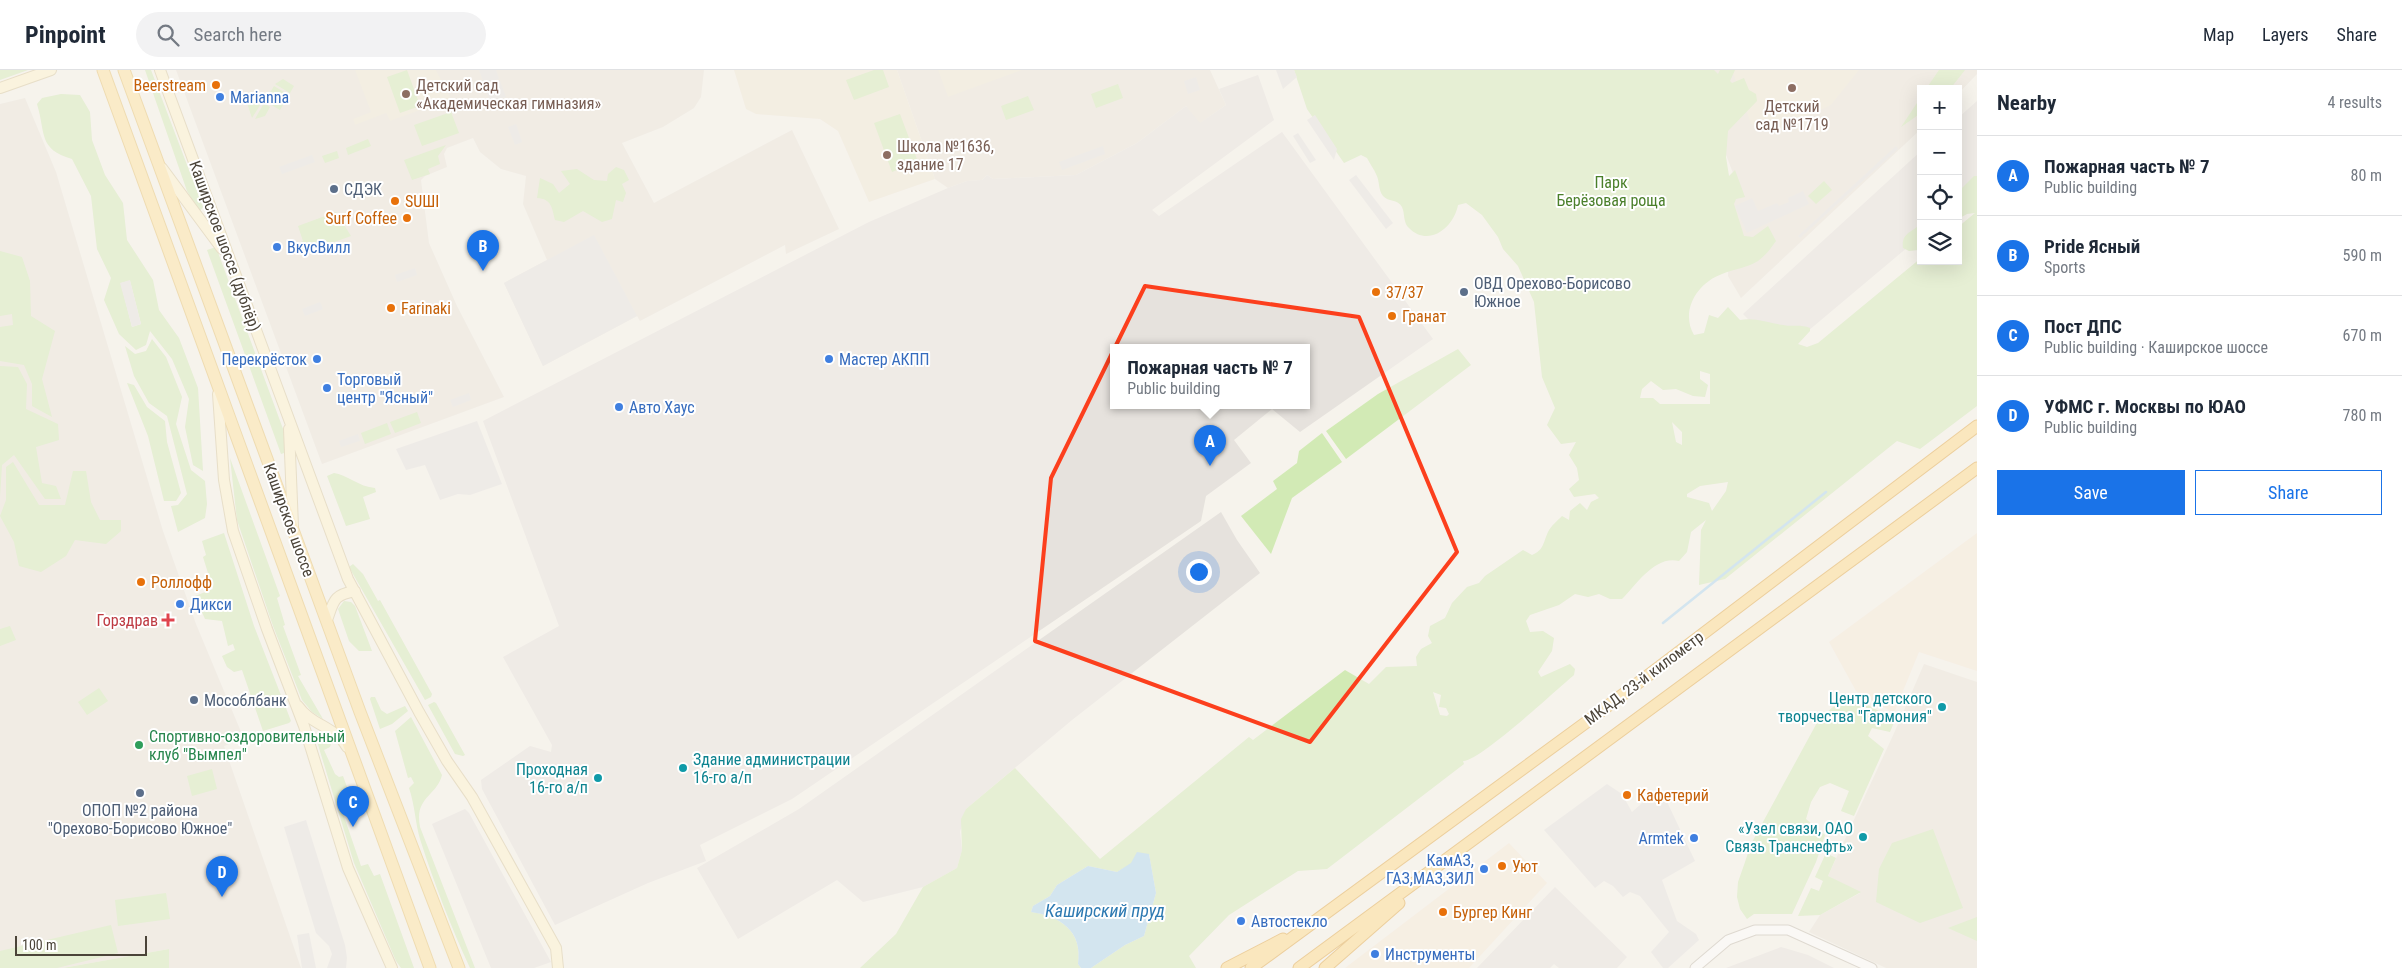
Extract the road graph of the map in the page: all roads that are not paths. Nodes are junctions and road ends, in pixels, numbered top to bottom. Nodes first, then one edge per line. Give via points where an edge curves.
1 (51, 70) edge
2 (103, 70) edge
3 (124, 70) edge
4 (160, 70) edge
5 (0, 88) edge
6 (158, 162) junction
7 (230, 260) junction
8 (216, 380) junction
9 (289, 421) junction
10 (1977, 426) edge
11 (1977, 468) edge
12 (293, 530) junction
13 (355, 591) junction
14 (327, 620) junction
15 (294, 699) junction
16 (356, 762) junction
17 (1435, 869) junction
18 (1306, 927) junction
19 (392, 968) edge
20 (430, 968) edge
21 (459, 968) edge
22 (558, 968) edge
23 (1227, 968) edge
24 (1251, 968) edge
25 (1299, 968) edge
26 (1325, 968) edge
27 (1694, 968) edge
28 (1872, 968) edge

1 - 5 main road
2 - 8 main road, Каширское шоссе
3 - 6 main road, Каширское шоссе
4 - 7 main road, Каширское шоссе (дублёр)
6 - 7 main road
6 - 12 main road, Каширское шоссе
7 - 9 main road, Каширское шоссе (дублёр)
8 - 15 main road via 224,480 233,531
8 - 16 main road, Каширское шоссе
9 - 12 main road
9 - 13 main road, Каширское шоссе (дублёр)
10 - 18 highway, МКАД, 23-й километр via 1588,721
11 - 17 highway, МКАД, 23-й километр
12 - 14 main road, Каширское шоссе
13 - 14 main road via 336,598
13 - 22 main road, Каширское шоссе (дублёр) via 419,712 472,797 556,948
14 - 21 main road, Каширское шоссе
15 - 16 main road via 305,714 340,737
15 - 19 main road via 348,868
16 - 20 main road, Каширское шоссе
17 - 25 highway, МКАД, 23-й километр
17 - 26 highway
18 - 23 highway
18 - 24 highway
27 - 28 street via 1728,940 1755,930 1788,930

